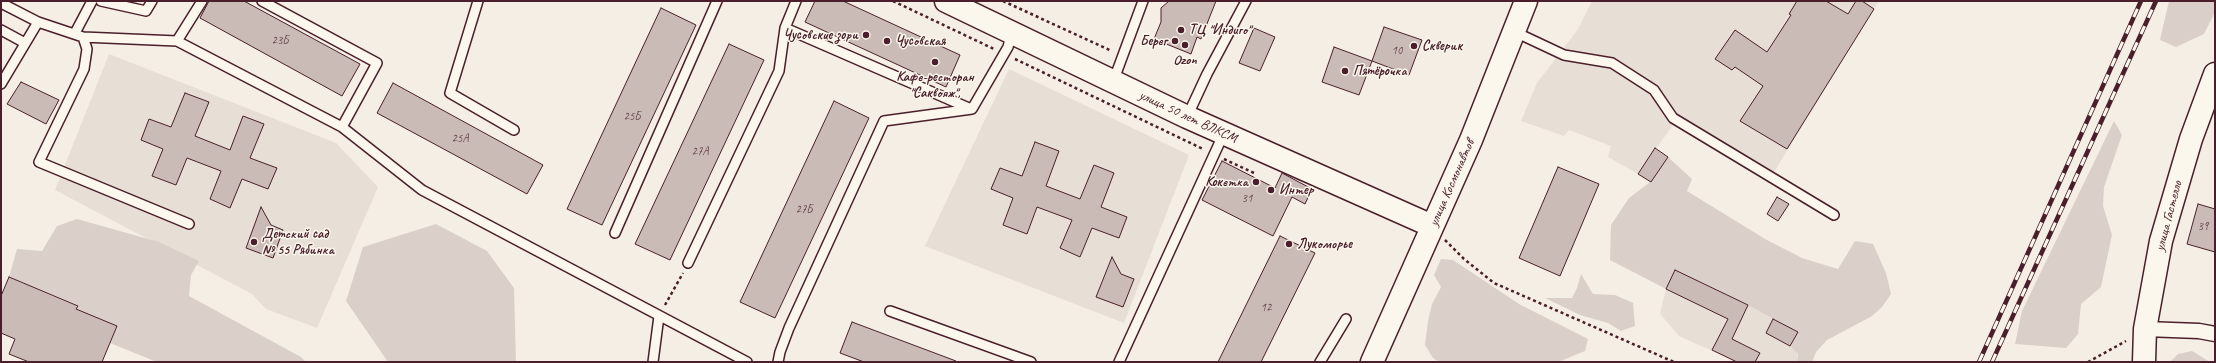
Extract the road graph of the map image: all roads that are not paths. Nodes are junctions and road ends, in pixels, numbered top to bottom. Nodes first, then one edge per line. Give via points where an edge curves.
1 (92, 1) edge
2 (101, 1) edge
3 (152, 1) edge
4 (202, 1) edge
5 (262, 1) edge
6 (478, 1) edge
7 (717, 1) edge
8 (796, 1) edge
9 (946, 1) edge
10 (1143, 1) edge
11 (1246, 1) edge
12 (1526, 1) edge
13 (1, 3) edge
14 (38, 22) junction
15 (785, 28) junction
16 (1, 30) edge
17 (1012, 32) junction
18 (1515, 32) junction
19 (79, 35) junction
20 (177, 41) junction
21 (25, 43) junction
22 (2215, 74) edge
23 (1112, 82) junction
24 (1, 84) edge
25 (972, 109) junction
26 (1187, 117) junction
27 (342, 127) junction
28 (514, 130) dead end
29 (1224, 133) junction
30 (1834, 215) dead end
31 (189, 224) dead end
32 (1432, 226) junction
33 (615, 233) dead end
34 (688, 263) road end
35 (890, 311) dead end
36 (659, 316) junction
37 (1346, 319) dead end
38 (2145, 329) junction
39 (2215, 334) edge
40 (653, 362) edge
41 (747, 362) edge
42 (778, 362) edge
43 (1031, 362) edge
44 (1119, 362) edge
45 (1320, 362) edge
46 (1372, 362) edge
47 (2144, 362) edge

1 - 19 lane
2 - 3 lane via 146,11
4 - 20 lane
5 - 27 lane via 377,63
6 - 28 lane via 450,93
7 - 33 lane
8 - 15 lane
9 - 17 street, улица 50 лет ВЛКСМ
10 - 23 lane
11 - 26 lane
12 - 18 street, улица Космонавтов
13 - 14 lane
14 - 19 lane
14 - 21 lane
15 - 25 lane
15 - 34 lane via 779,72
16 - 21 lane
17 - 23 street, улица 50 лет ВЛКСМ
17 - 25 lane via 1004,54
18 - 30 lane via 1564,55 1612,63 1654,90 1673,118
18 - 32 street, улица Космонавтов
19 - 20 lane
19 - 31 lane via 87,49 84,69 39,162
20 - 27 lane
21 - 24 lane
22 - 38 street, улица Гастелло via 2190,139 2164,234
23 - 26 street, улица 50 лет ВЛКСМ
25 - 42 lane via 884,121 789,328
26 - 29 street, улица 50 лет ВЛКСМ
27 - 36 lane via 422,190
29 - 32 street, улица 50 лет ВЛКСМ
29 - 44 lane
32 - 46 street, улица Космонавтов
35 - 43 lane
36 - 40 lane
36 - 41 lane
37 - 45 lane
38 - 39 street via 2199,330
38 - 47 street, улица Гастелло

